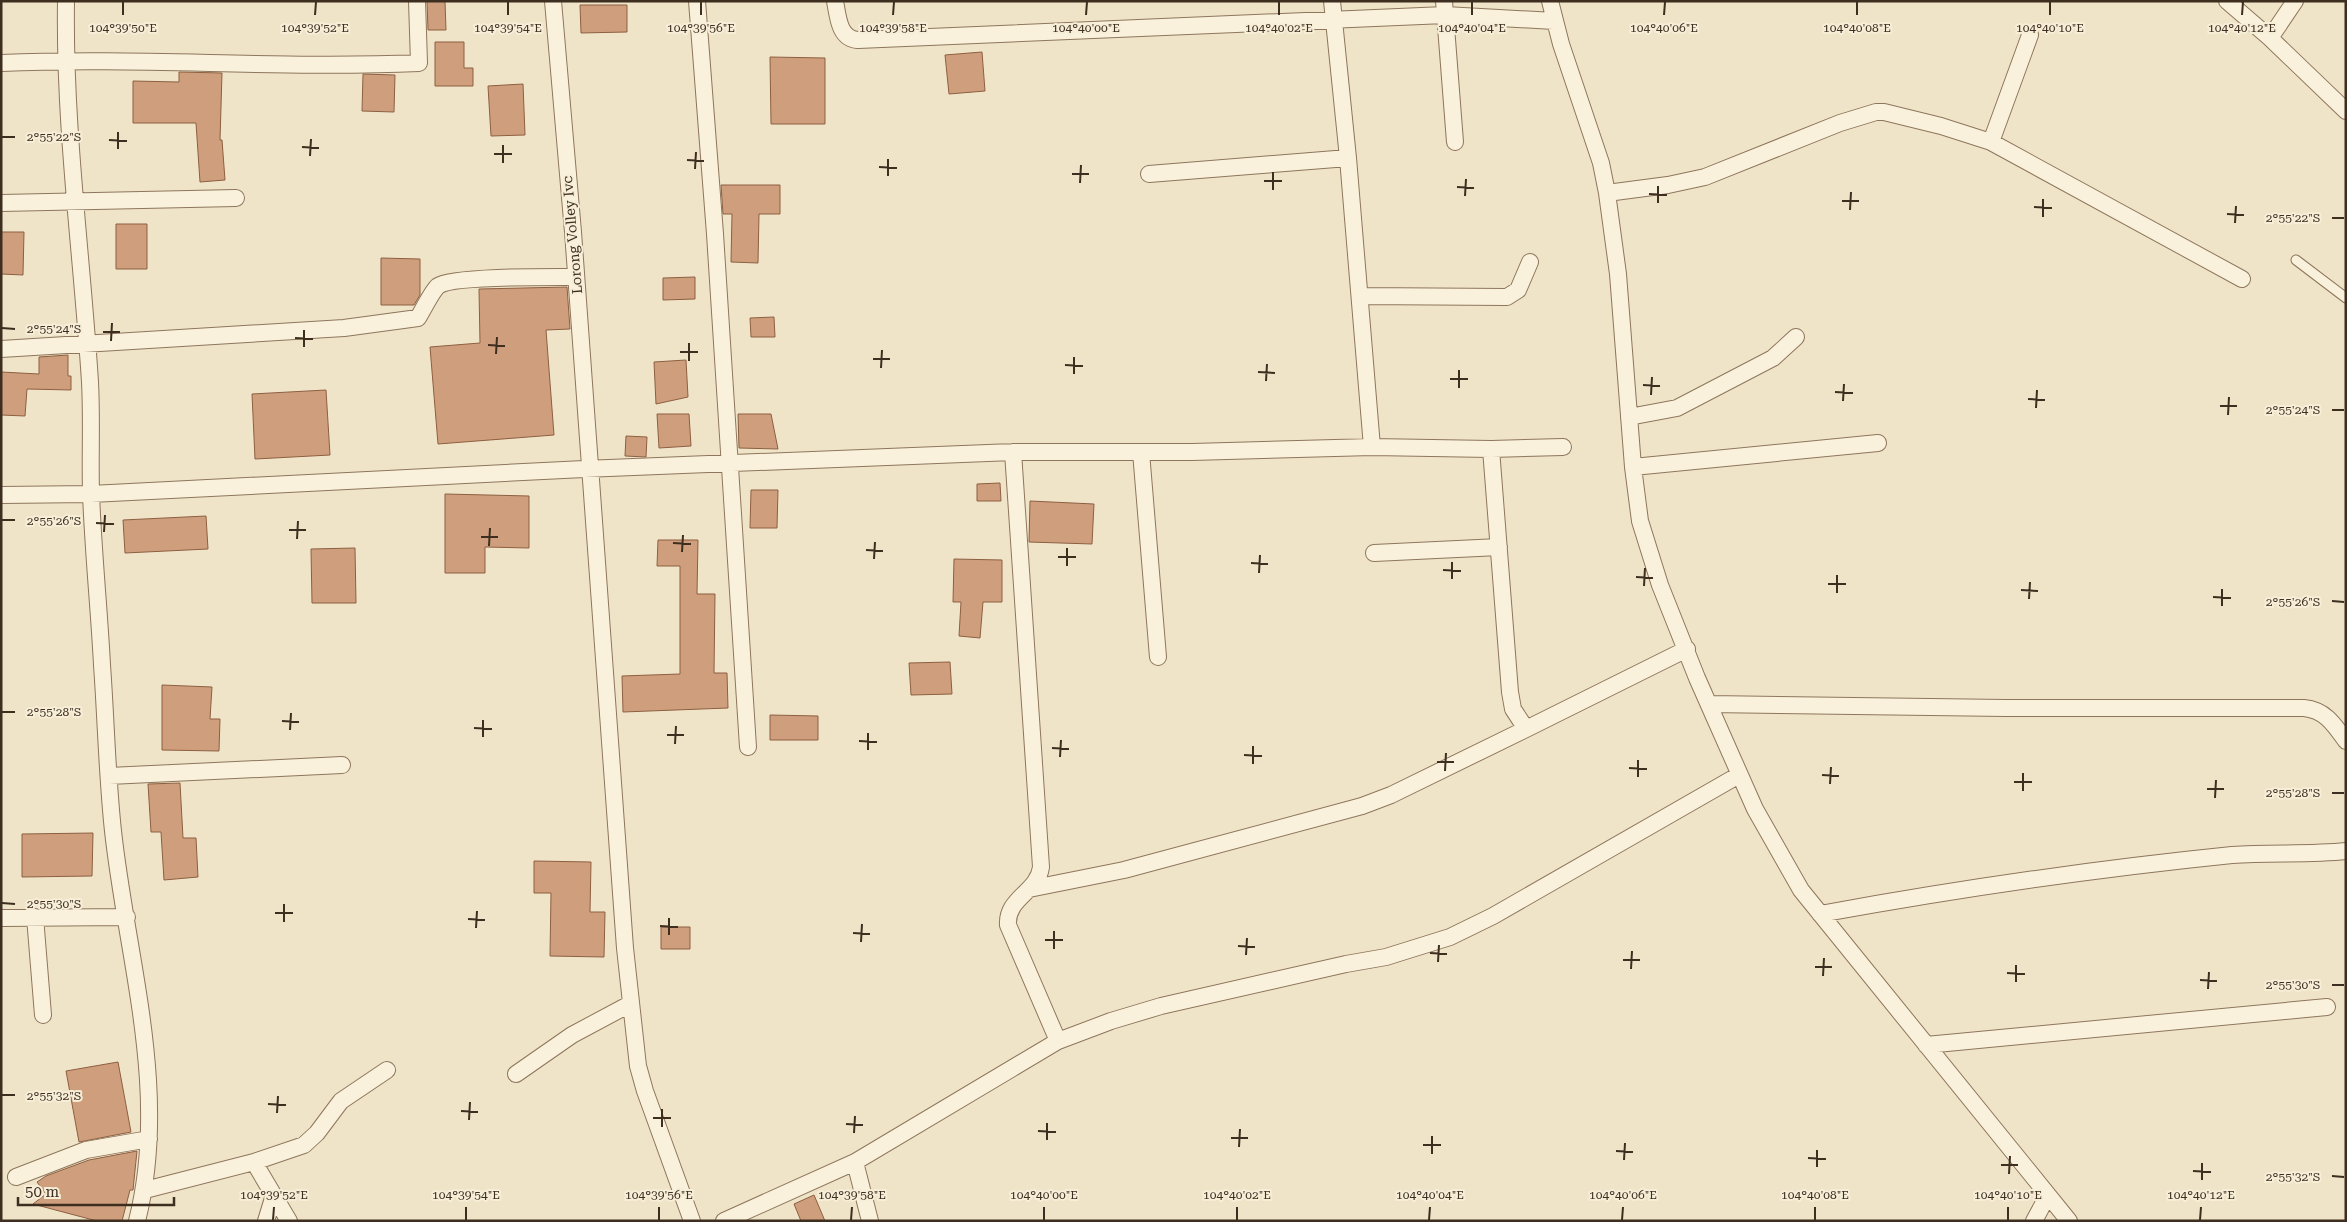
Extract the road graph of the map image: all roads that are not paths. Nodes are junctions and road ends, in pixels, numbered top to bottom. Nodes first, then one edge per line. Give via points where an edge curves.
1 (66, 1) edge
2 (417, 1) edge
3 (553, 1) edge
4 (697, 1) edge
5 (835, 1) edge
6 (1332, 1) edge
7 (1550, 1) edge
8 (2227, 1) edge
9 (2295, 1) edge
10 (1444, 8) edge
11 (1333, 20) junction
12 (1554, 21) junction
13 (2030, 35) dead end
14 (2270, 38) junction
15 (65, 60) junction
16 (1, 63) edge
17 (2346, 111) edge
18 (1455, 142) dead end
19 (1991, 142) junction
20 (1348, 158) junction
21 (1149, 174) dead end
22 (1607, 193) junction
23 (236, 198) dead end
24 (76, 202) junction
25 (1, 203) edge
26 (2296, 260) dead end
27 (1530, 262) dead end
28 (576, 277) junction
29 (2242, 279) dead end
30 (1360, 296) junction
31 (2346, 298) edge
32 (1796, 337) dead end
33 (87, 344) junction
34 (1, 349) edge
35 (1629, 417) junction
36 (1878, 443) dead end
37 (1372, 447) junction
38 (1563, 447) dead end
39 (1492, 449) junction
40 (1013, 452) junction
41 (1141, 452) junction
42 (730, 464) junction
43 (1633, 468) junction
44 (590, 469) junction
45 (91, 494) junction
46 (1, 496) edge
47 (1499, 547) junction
48 (1374, 553) dead end
49 (1687, 650) junction
50 (1158, 656) dead end
51 (1709, 704) junction
52 (1526, 729) junction
53 (2346, 741) edge
54 (748, 747) dead end
55 (342, 765) dead end
56 (1739, 775) junction
57 (108, 776) junction
58 (2346, 851) edge
59 (1029, 889) junction
60 (1820, 914) junction
61 (127, 916) junction
62 (34, 917) junction
63 (1, 918) edge
64 (630, 1004) junction
65 (2327, 1007) dead end
66 (43, 1015) dead end
67 (1058, 1041) junction
68 (1926, 1045) junction
69 (387, 1070) dead end
70 (516, 1074) dead end
71 (149, 1139) junction
72 (254, 1162) junction
73 (855, 1162) junction
74 (16, 1177) dead end
75 (145, 1190) junction
76 (274, 1195) junction
77 (2048, 1195) junction
78 (137, 1221) edge
79 (266, 1221) edge
80 (289, 1221) edge
81 (692, 1221) edge
82 (724, 1221) edge
83 (870, 1221) edge
84 (2034, 1221) edge
85 (2069, 1221) edge

1 - 15 street
2 - 15 street via 418,63 357,66
3 - 28 street, Lorong Volley Ivc
4 - 42 street
5 - 11 street via 844,34 853,39
6 - 11 street
7 - 12 street
8 - 14 street
9 - 14 street
10 - 11 street
10 - 12 street
10 - 18 street
11 - 20 street
12 - 22 street via 1599,156
13 - 19 street
14 - 17 street
15 - 16 street
15 - 24 street
19 - 22 street via 1893,113 1876,112 1705,177 1668,186
19 - 29 street
20 - 21 street
20 - 30 street
22 - 35 street via 1618,274
23 - 24 street
24 - 25 street
24 - 33 street
26 - 31 lane
27 - 30 street via 1518,290 1507,297
28 - 33 street via 490,278 447,283 438,286 418,318 344,328
28 - 44 street, Lorong Volley Ivc
30 - 37 street
32 - 35 street via 1773,358 1677,408
33 - 34 street
33 - 45 street
35 - 43 street
36 - 43 street
37 - 39 street
37 - 41 street
38 - 39 street
39 - 47 street
40 - 41 street
40 - 42 street
40 - 59 street via 1040,847 1040,875
41 - 50 street
42 - 44 street
42 - 54 street
43 - 49 street via 1640,521 1652,562
44 - 45 street
44 - 64 street, Lorong Volley Ivc
45 - 46 street
45 - 57 street
47 - 48 street
47 - 52 street via 1510,692 1513,709
49 - 51 street
49 - 52 street
51 - 53 street via 2304,708 2320,711 2328,717
51 - 56 street
52 - 59 street via 1362,806 1124,870
55 - 57 street
56 - 60 street via 1768,833
56 - 67 street via 1493,916 1450,937 1386,957 1160,1006
57 - 61 street
58 - 60 street via 2261,853 2187,860 1946,891
59 - 67 street via 1010,909 1008,925
60 - 68 street
61 - 62 street
61 - 71 street via 143,1019
62 - 63 street
62 - 66 street
64 - 70 street via 572,1035
64 - 81 street, Lorong Volley Ivc via 644,1090
65 - 68 street
67 - 73 street
68 - 77 street
69 - 72 street via 341,1101 304,1145
71 - 74 street via 86,1150
71 - 75 street
72 - 75 street
72 - 76 street
73 - 82 street
73 - 83 street
75 - 78 street
76 - 79 street
76 - 80 street
77 - 84 street
77 - 85 street

